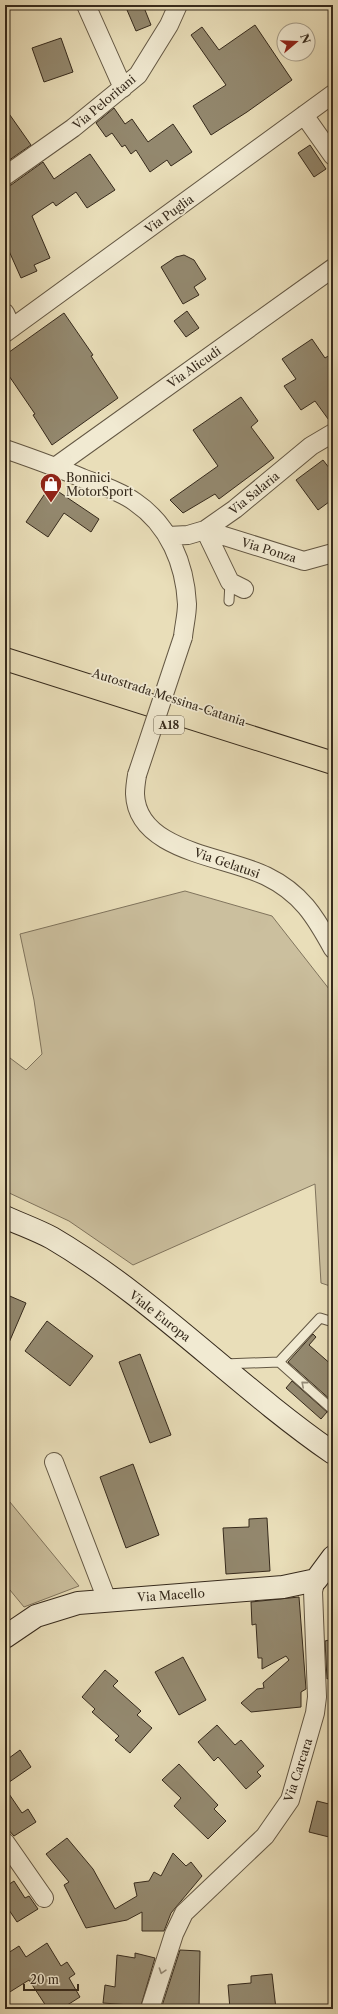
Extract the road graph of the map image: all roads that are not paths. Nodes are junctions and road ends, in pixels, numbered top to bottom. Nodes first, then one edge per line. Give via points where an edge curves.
1 (86, 5) edge
2 (178, 5) edge
3 (123, 88) junction
4 (333, 94) edge
5 (304, 115) junction
6 (333, 156) edge
7 (5, 176) edge
8 (333, 268) edge
9 (7, 325) edge
10 (333, 433) edge
11 (5, 449) edge
12 (54, 467) junction
13 (205, 530) junction
14 (168, 536) junction
15 (333, 553) edge
16 (237, 585) joint
17 (229, 601) dead end
18 (5, 645) edge
19 (5, 659) edge
20 (5, 673) edge
21 (333, 748) edge
22 (333, 763) edge
23 (333, 777) edge
24 (333, 949) edge
25 (5, 1217) edge
26 (333, 1322) edge
27 (279, 1362) junction
28 (220, 1364) junction
29 (333, 1410) edge
30 (304, 1433) junction
31 (333, 1452) edge
32 (54, 1462) dead end
33 (333, 1470) edge
34 (333, 1557) edge
35 (316, 1580) junction
36 (107, 1600) junction
37 (5, 1637) edge
38 (5, 1842) edge
39 (44, 1898) dead end
40 (150, 2009) edge

1 - 3 street
2 - 3 street, Via Peloritani via 170,25 153,53 138,74
3 - 7 street, Via Peloritani via 73,128
4 - 5 street, Via Puglia
5 - 6 street
5 - 9 street, Via Puglia
8 - 12 street, Via Alicudi
10 - 13 street, Via Salaria via 311,446 236,509
11 - 12 street
12 - 14 street via 112,489 135,501 154,518
13 - 14 street, Via Salaria via 188,535
13 - 15 street, Via Ponza via 304,561
13 - 16 street
14 - 24 street, Via Gelatusi, bridge via 184,576 187,605 183,637 137,775 135,794 138,809 146,824 159,836 175,845 266,876 286,888 304,902 316,917
16 - 17 lane
18 - 21 highway, Autostrada Messina-Catania / A18
19 - 22 highway
20 - 23 highway, A18
25 - 28 main road, Viale Europa via 50,1238 86,1260 153,1309
26 - 27 lane via 320,1318
27 - 28 lane
29 -> 27 lane
28 - 30 main road, Viale Europa
30 - 31 main road
30 - 33 main road
32 - 36 street
34 - 35 main road
35 - 36 main road, Via Macello via 283,1587
35 -> 40 street, Via Carcara via 313,1591 317,1697 315,1713 290,1800 265,1836 184,1913 174,1934
36 - 37 main road, Via Macello via 56,1608 36,1616
38 - 39 street

